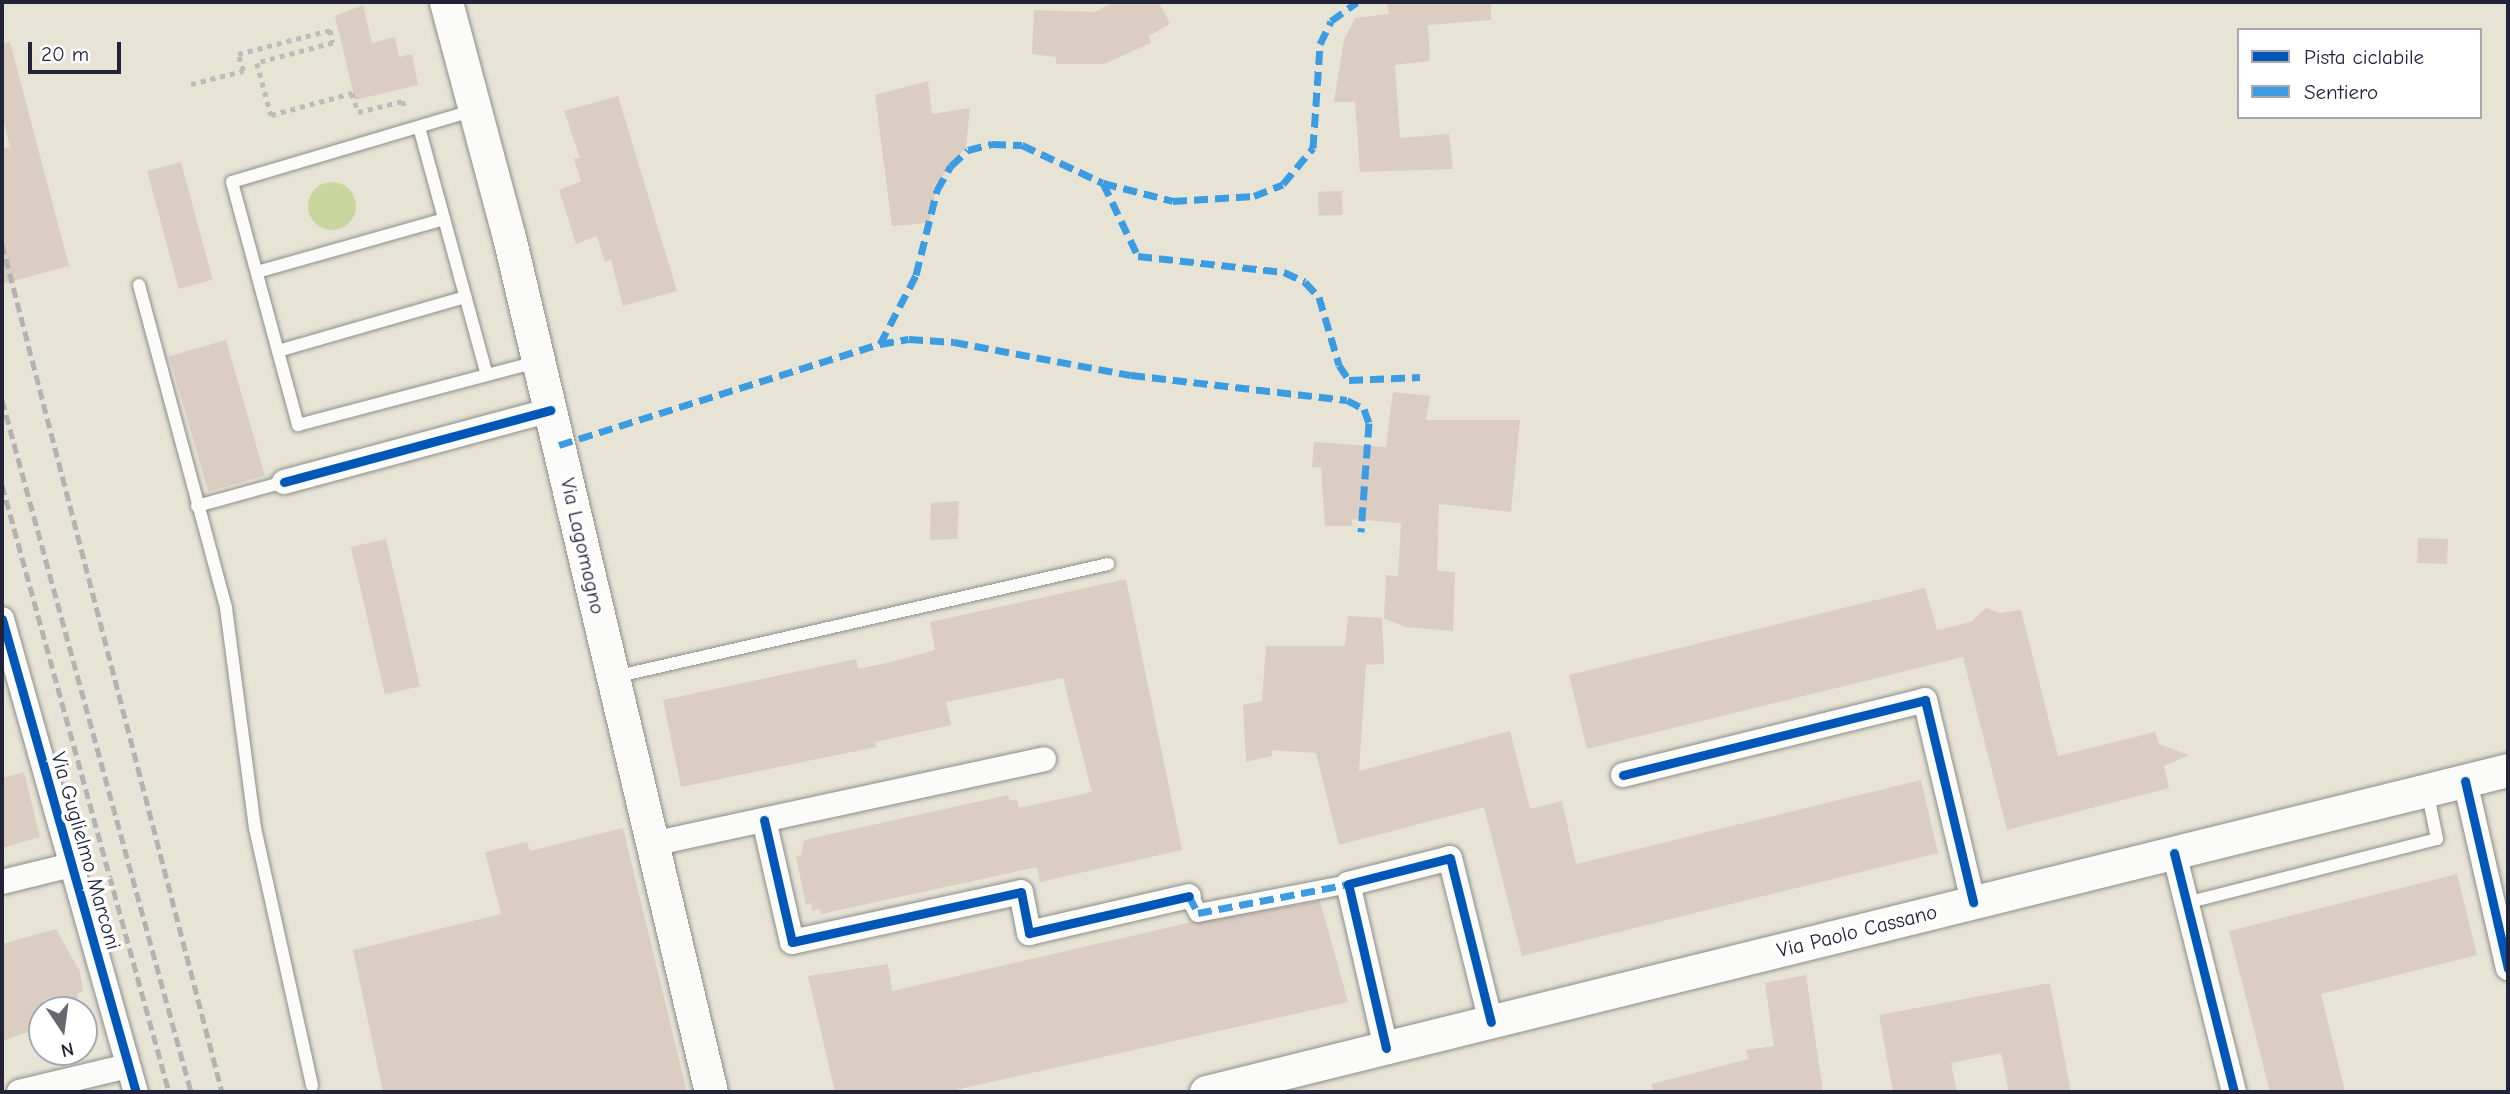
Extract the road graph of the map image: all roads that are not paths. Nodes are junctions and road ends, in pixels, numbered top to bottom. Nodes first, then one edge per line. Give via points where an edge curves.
1 (446, 2) edge
2 (475, 110) junction
3 (419, 127) junction
4 (444, 219) junction
5 (257, 272) junction
6 (139, 285) dead end
7 (465, 297) junction
8 (278, 351) junction
9 (539, 361) junction
10 (487, 375) junction
11 (550, 410) junction
12 (284, 482) joint
13 (198, 506) junction
14 (1108, 564) dead end
15 (2, 619) edge
16 (614, 677) junction
17 (1044, 759) dead end
18 (2508, 770) edge
19 (1623, 775) dead end
20 (2465, 781) junction
21 (2426, 790) junction
22 (764, 820) junction
23 (652, 844) junction
24 (2174, 853) junction
25 (72, 864) junction
26 (2, 882) edge
27 (1348, 884) junction
28 (1189, 897) joint
29 (1973, 902) junction
30 (2186, 903) junction
31 (2508, 968) edge
32 (1490, 1021) junction
33 (1387, 1048) junction
34 (128, 1066) junction
35 (312, 1086) dead end
36 (19, 1092) edge
37 (136, 1092) edge
38 (711, 1092) edge
39 (1206, 1092) edge
40 (2234, 1092) edge

1 - 2 main road, Via Lagomagno
2 - 3 lane
2 - 9 main road, Via Lagomagno
3 - 4 lane
3 - 5 lane via 232,182
4 - 5 lane
4 - 7 lane
5 - 8 lane
6 - 13 lane
7 - 8 lane
7 - 10 lane
8 - 10 lane via 298,425
9 - 10 lane
9 - 11 main road, Via Lagomagno
11 - 12 street
11 - 16 main road, Via Lagomagno
12 - 13 lane
13 - 35 lane via 226,608 255,828
14 - 16 lane
15 - 25 street, Via Guglielmo Marconi
16 - 23 main road, Via Lagomagno
17 - 22 street
18 - 20 main road, Via Paolo Cassano
19 - 29 street via 1925,700
20 - 21 main road, Via Paolo Cassano
20 - 31 street
21 - 24 main road, Via Paolo Cassano
21 - 30 lane via 2437,839
22 - 23 street
22 - 28 street via 792,942 1021,892 1029,933
23 - 38 main road, Via Lagomagno
24 - 29 main road, Via Paolo Cassano
24 - 30 street
25 - 26 street
25 - 34 street, Via Guglielmo Marconi
27 - 28 street via 1198,913
27 - 32 street via 1450,859
27 - 33 street
29 - 32 main road, Via Paolo Cassano
30 - 40 street
32 - 33 main road, Via Paolo Cassano
33 - 39 main road, Via Paolo Cassano
34 - 36 street
34 - 37 street, Via Guglielmo Marconi

